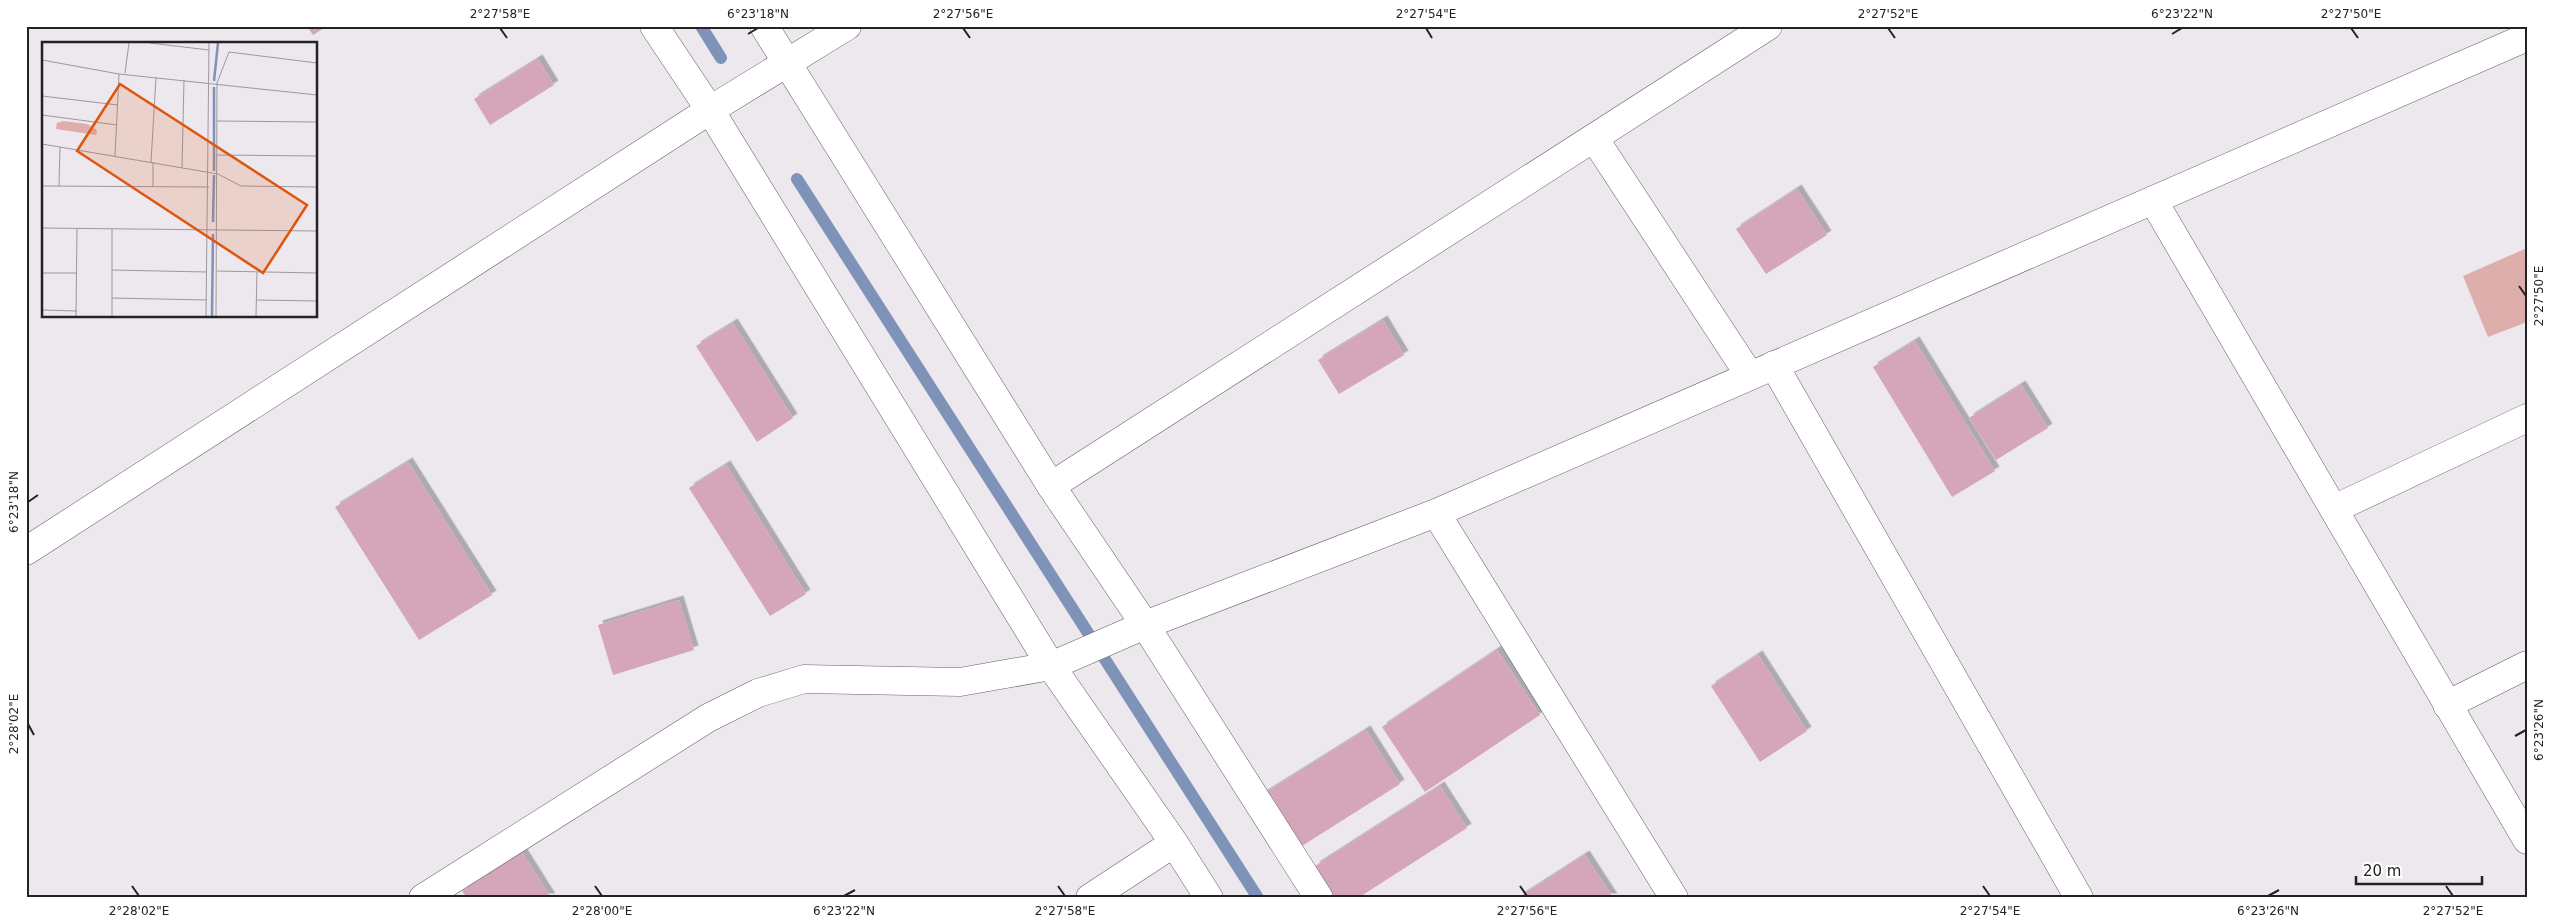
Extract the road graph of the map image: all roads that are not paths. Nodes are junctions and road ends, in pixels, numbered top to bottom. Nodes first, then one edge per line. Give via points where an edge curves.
1 (654, 26) edge
2 (764, 26) edge
3 (847, 26) edge
4 (1768, 26) edge
5 (2527, 38) edge
6 (787, 64) junction
7 (710, 110) junction
8 (1594, 138) junction
9 (2153, 200) junction
10 (1762, 371) junction
11 (2527, 418) edge
12 (1051, 486) junction
13 (2334, 509) junction
14 (1436, 513) junction
15 (26, 551) edge
16 (1145, 625) junction
17 (2527, 665) edge
18 (1051, 666) junction
19 (2447, 705) junction
20 (2527, 840) edge
21 (1174, 843) junction
22 (423, 898) edge
23 (1090, 898) edge
24 (1209, 898) edge
25 (1319, 898) edge
26 (1674, 898) edge
27 (2079, 898) edge

1 - 7 street
2 - 6 street
3 - 6 street
4 - 8 street
5 - 9 street
6 - 7 street
6 - 12 street
7 - 15 street
7 - 18 street
8 - 10 street
8 - 12 street
9 - 10 street
9 - 13 street
10 - 14 street
10 - 27 street
11 - 13 street
12 - 16 street
13 - 19 street
14 - 16 street
14 - 26 street
16 - 18 street
16 - 25 street
17 - 19 street
18 - 21 street
18 - 22 street via 960,682 804,679 758,693 708,718
19 - 20 street
21 - 23 street
21 - 24 street

